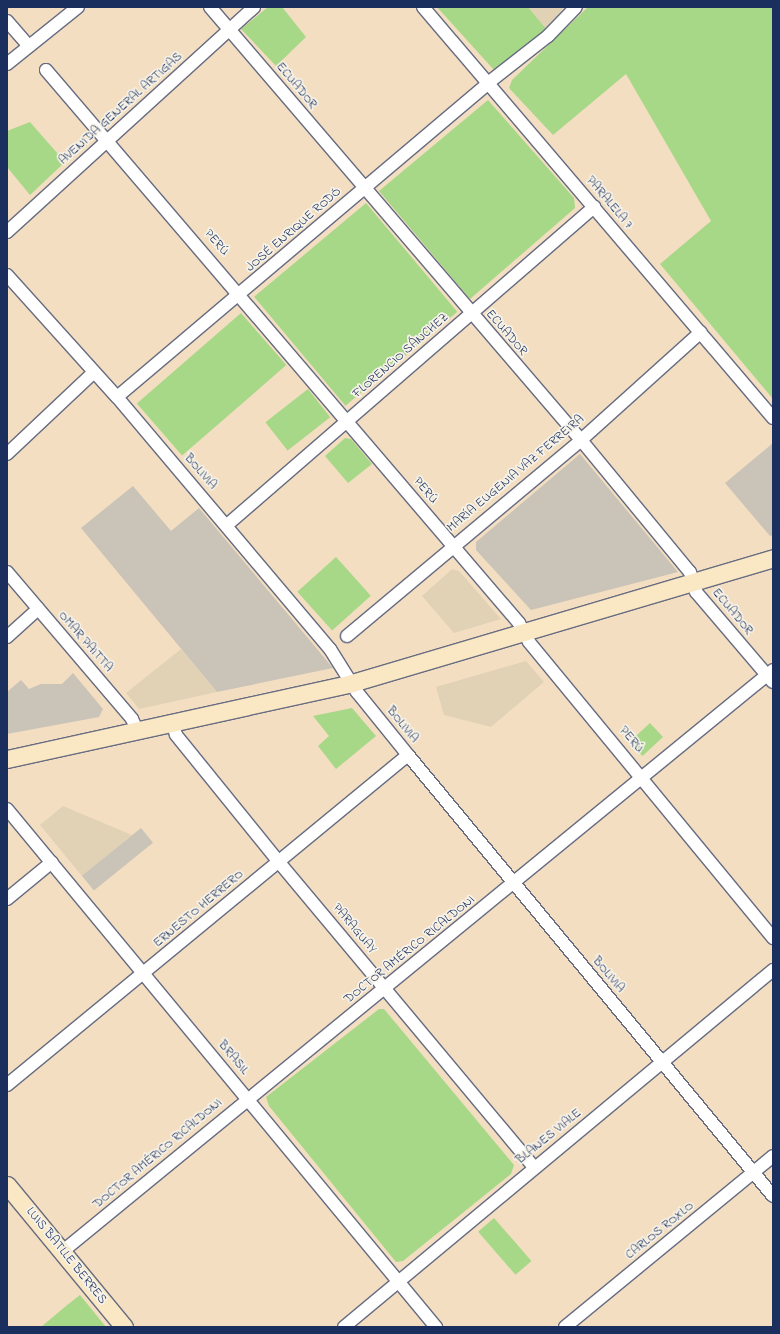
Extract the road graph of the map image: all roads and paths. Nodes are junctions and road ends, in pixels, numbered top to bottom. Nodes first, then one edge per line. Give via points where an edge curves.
1 (78, 7) edge
2 (210, 7) edge
3 (254, 7) edge
4 (423, 7) edge
5 (576, 7) edge
6 (7, 21) edge
7 (230, 30) junction
8 (29, 46) junction
9 (7, 64) edge
10 (46, 70) dead end
11 (488, 83) junction
12 (108, 139) junction
13 (364, 188) junction
14 (594, 207) junction
15 (7, 232) edge
16 (7, 275) edge
17 (242, 295) junction
18 (470, 315) junction
19 (701, 332) junction
20 (93, 373) junction
21 (117, 398) junction
22 (773, 418) edge
23 (348, 421) junction
24 (580, 440) junction
25 (7, 454) edge
26 (227, 525) junction
27 (452, 545) junction
28 (773, 558) edge
29 (7, 572) edge
30 (693, 582) junction
31 (38, 609) junction
32 (524, 632) junction
33 (347, 636) dead end
34 (7, 637) edge
35 (771, 675) edge
36 (352, 683) junction
37 (173, 725) junction
38 (138, 732) junction
39 (408, 755) junction
40 (7, 759) edge
41 (644, 777) junction
42 (7, 809) edge
43 (278, 861) junction
44 (52, 862) junction
45 (514, 883) junction
46 (7, 899) edge
47 (773, 938) edge
48 (773, 970) edge
49 (144, 974) junction
50 (386, 989) junction
51 (663, 1062) junction
52 (7, 1085) edge
53 (248, 1098) junction
54 (773, 1156) edge
55 (534, 1167) junction
56 (754, 1172) junction
57 (7, 1185) edge
58 (773, 1196) edge
59 (63, 1251) junction
60 (398, 1281) junction
61 (124, 1327) edge
62 (344, 1327) edge
63 (436, 1327) edge
64 (565, 1327) edge

1 - 8 street
2 - 7 street, ECUADOR
3 - 7 street, AVENIDA GENERAL ARTIGAS
4 - 11 street, PARALELA 7
5 - 11 street, JOSÉ ENRIQUE RODÓ via 548,36
6 - 8 street
7 - 12 street, AVENIDA GENERAL ARTIGAS
7 - 13 street, ECUADOR
8 - 9 street
10 - 12 street, PERÚ
11 - 13 street, JOSÉ ENRIQUE RODÓ
11 - 14 street, PARALELA 7
12 - 15 street, AVENIDA GENERAL ARTIGAS
12 - 17 street, PERÚ
13 - 17 street, JOSÉ ENRIQUE RODÓ
13 - 18 street, ECUADOR
14 - 18 street, FLORENCIO SÁNCHEZ
14 - 19 street, PARALELA 7
16 - 20 street, BOLIVIA
17 - 21 street, JOSÉ ENRIQUE RODÓ
17 - 23 street, PERÚ
18 - 23 street, FLORENCIO SÁNCHEZ
18 - 24 street, ECUADOR
19 - 22 street, PARALELA 7
19 - 24 street, MARÍA EUGENIA VAZ FERREIRA
20 - 21 street, BOLIVIA
20 - 25 street
21 - 26 street, BOLIVIA
23 - 26 street, FLORENCIO SÁNCHEZ
23 - 27 street, PERÚ
24 - 27 street, MARÍA EUGENIA VAZ FERREIRA
24 - 30 street, ECUADOR via 690,572
26 - 36 street, BOLIVIA via 330,649
27 - 32 street, PERÚ
27 - 33 street, MARÍA EUGENIA VAZ FERREIRA
28 - 30 street
29 - 31 street, OMAR PAITTA
30 - 32 street
30 - 35 street, ECUADOR via 696,592
31 - 34 street
31 - 38 street, OMAR PAITTA via 132,719
32 - 36 street
32 - 41 street, PERÚ
35 - 41 street, DOCTOR AMÉRICO RICALDONI
36 - 37 street
36 - 39 street, BOLIVIA
37 - 38 street
37 - 43 street, PARAGUAY via 176,735
38 - 40 street
39 - 43 street, ERNESTO HERRERO
39 - 45 street, BOLIVIA
41 - 45 street, DOCTOR AMÉRICO RICALDONI
41 - 47 street, PERÚ
42 - 44 street, BRASIL
43 - 49 street, ERNESTO HERRERO
43 - 50 street, PARAGUAY
44 - 46 street
44 - 49 street, BRASIL
45 - 50 street, DOCTOR AMÉRICO RICALDONI
45 - 51 street, BOLIVIA
48 - 51 street, BLANES VIALE
49 - 52 street, ERNESTO HERRERO
49 - 53 street, BRASIL
50 - 53 street, DOCTOR AMÉRICO RICALDONI
50 - 55 street, PARAGUAY
51 - 55 street, BLANES VIALE
51 - 56 street, BOLIVIA
53 - 59 street, DOCTOR AMÉRICO RICALDONI
53 - 60 street, BRASIL
54 - 56 street, CARLOS ROXLO
55 - 60 street, BLANES VIALE
56 - 58 street, BOLIVIA
56 - 64 street, CARLOS ROXLO
57 - 59 street, LUIS BATLLE BERRES
59 - 61 street, LUIS BATLLE BERRES
60 - 62 street, BLANES VIALE
60 - 63 street, BRASIL

